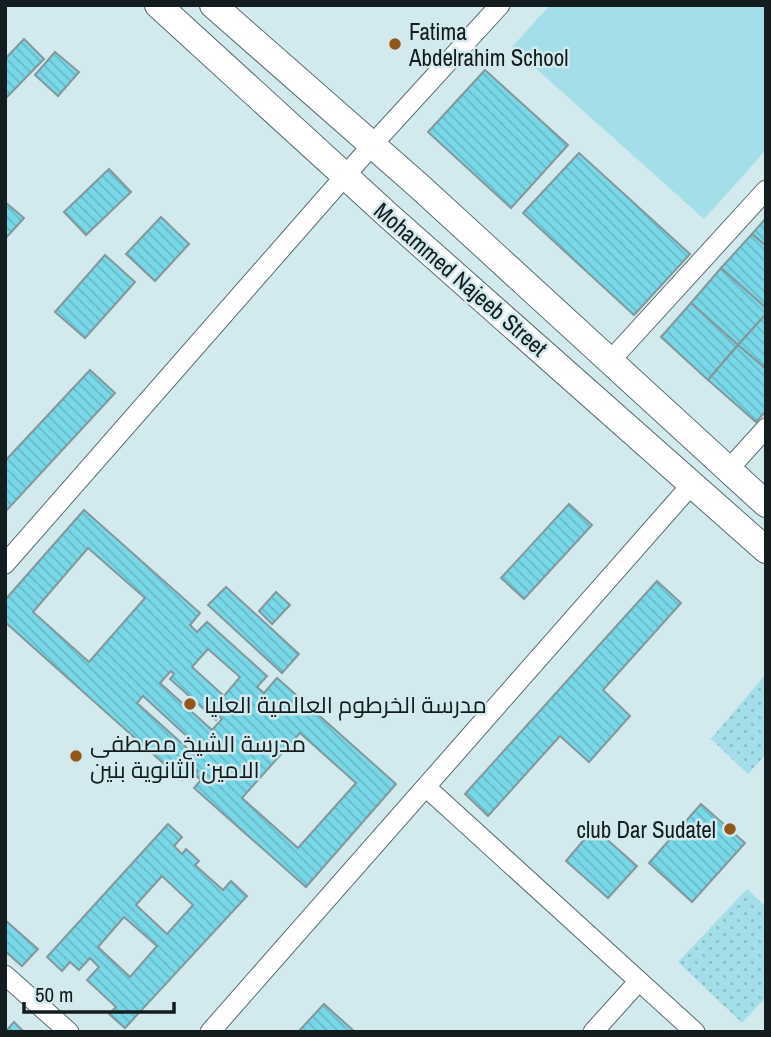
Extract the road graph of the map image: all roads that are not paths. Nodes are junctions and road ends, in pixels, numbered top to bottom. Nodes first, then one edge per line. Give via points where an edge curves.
1 (158, 5) edge
2 (213, 5) edge
3 (500, 5) edge
4 (340, 115) junction
5 (373, 144) junction
6 (313, 146) junction
7 (345, 176) junction
8 (419, 186) junction
9 (766, 190) edge
10 (390, 217) junction
11 (610, 361) junction
12 (766, 428) edge
13 (728, 470) junction
14 (692, 484) junction
15 (766, 504) edge
16 (766, 550) edge
17 (5, 564) edge
18 (427, 788) junction
19 (5, 975) edge
20 (639, 981) junction
21 (69, 1032) edge
22 (210, 1032) edge
23 (593, 1032) edge
24 (695, 1032) edge

1 - 6 main road, Mohammed Najeeb Street
2 - 4 main road, Mohammed Najeeb Street
3 - 5 street
4 - 5 main road, Mohammed Najeeb Street
4 - 6 main road via 344,125 336,143
5 - 7 street
5 - 8 main road, Mohammed Najeeb Street
6 - 7 main road, Mohammed Najeeb Street
7 - 10 main road, Mohammed Najeeb Street
7 - 17 street
8 - 10 main road via 398,193
8 - 11 main road, Mohammed Najeeb Street
9 - 11 street
10 - 14 main road, Mohammed Najeeb Street
11 - 13 main road, Mohammed Najeeb Street
12 - 13 street
13 - 15 main road, Mohammed Najeeb Street
14 - 16 main road, Mohammed Najeeb Street
14 - 18 street
18 - 20 street
18 - 22 street
19 - 21 street
20 - 23 street
20 - 24 street

